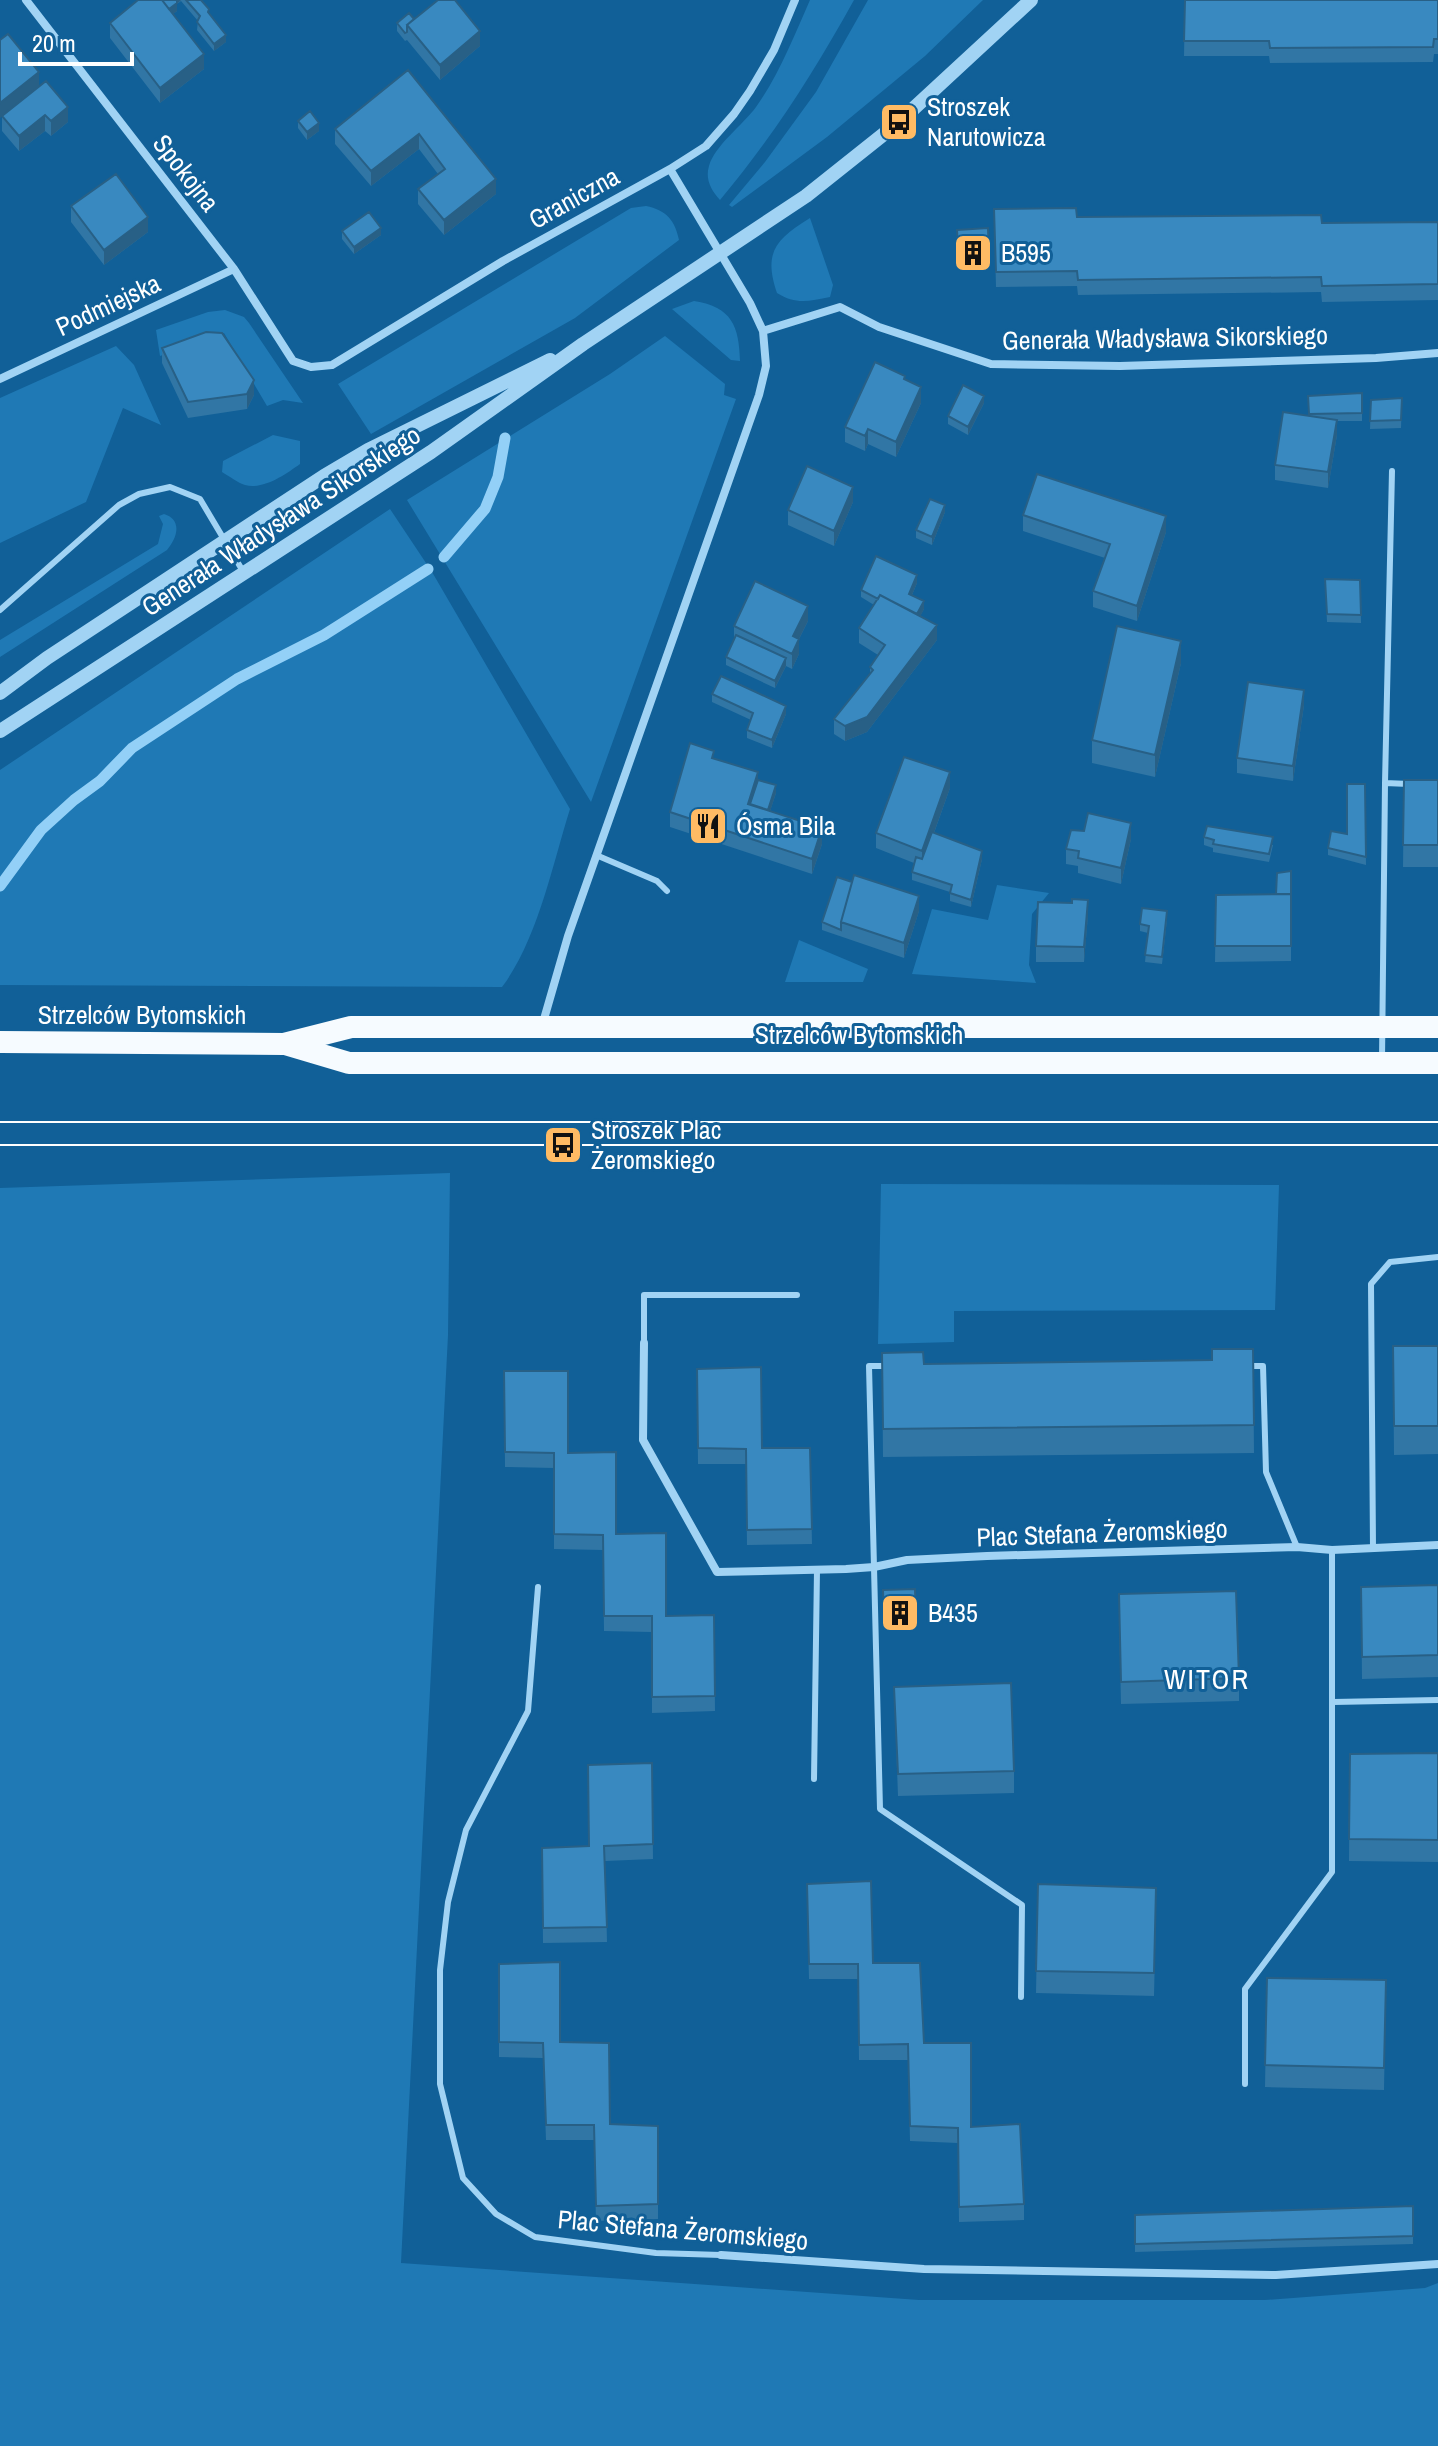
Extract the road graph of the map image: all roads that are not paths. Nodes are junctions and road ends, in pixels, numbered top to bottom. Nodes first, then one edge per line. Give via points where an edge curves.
1 (26, 0) edge
2 (795, 0) edge
3 (1031, 0) edge
4 (670, 169) junction
5 (721, 253) junction
6 (234, 269) junction
7 (763, 331) junction
8 (583, 344) junction
9 (1438, 353) edge
10 (311, 367) joint
11 (0, 379) edge
12 (1392, 471) dead end
13 (225, 542) junction
14 (244, 573) junction
15 (0, 610) edge
16 (0, 693) edge
17 (0, 731) edge
18 (1385, 783) junction
19 (1411, 784) edge
20 (596, 855) junction
21 (667, 891) dead end
22 (542, 1027) junction
23 (1383, 1027) junction
24 (1438, 1027) edge
25 (0, 1042) edge
26 (284, 1044) junction
27 (1382, 1063) junction
28 (1438, 1063) edge
29 (1438, 1257) edge
30 (797, 1295) dead end
31 (644, 1343) joint
32 (901, 1366) edge
33 (1232, 1366) edge
34 (1438, 1545) edge
35 (1297, 1547) junction
36 (1373, 1548) junction
37 (1332, 1550) junction
38 (874, 1567) junction
39 (817, 1570) junction
40 (538, 1587) dead end
41 (1438, 1700) edge
42 (1333, 1702) junction
43 (814, 1779) dead end
44 (1021, 1997) dead end
45 (1245, 2084) dead end
46 (721, 2255) joint
47 (1438, 2264) edge

1 - 6 street, Spokojna
2 - 4 street, Graniczna via 774,50 734,114 706,146
3 - 5 street, Generała Władysława Sikorskiego via 899,122 806,196
4 - 5 street
4 - 10 street, Graniczna via 503,261 332,365
5 - 7 street
5 - 8 street, Generała Władysława Sikorskiego
6 - 10 street, Spokojna via 293,361
6 - 11 street, Podmiejska
7 - 9 street, Generała Władysława Sikorskiego via 840,307 879,327 991,364 1120,366
7 - 20 street via 766,366 759,395
8 - 13 street, Generała Władysława Sikorskiego via 368,450
8 - 14 street, Generała Władysława Sikorskiego via 431,452
12 - 18 lane
13 - 14 lane
13 - 15 lane via 200,499 170,487 139,494 119,505
13 - 16 street, Generała Władysława Sikorskiego
14 - 17 street, Generała Władysława Sikorskiego
18 - 19 lane
18 - 23 lane
20 - 21 lane via 657,881
20 - 22 street
22 - 23 highway, Strzelców Bytomskich
22 - 26 highway, Strzelców Bytomskich via 351,1027
23 - 24 highway, Strzelców Bytomskich
23 - 27 lane
25 - 26 highway, Strzelców Bytomskich
26 - 27 highway, Strzelców Bytomskich via 349,1063
27 - 28 highway, Strzelców Bytomskich
29 - 36 lane via 1390,1262 1371,1284
30 - 31 lane via 644,1295
31 - 39 street, Plac Stefana Żeromskiego via 643,1440 717,1572
32 - 38 lane via 869,1366
33 - 35 lane via 1263,1366 1266,1472
34 - 36 street, Plac Stefana Żeromskiego
35 - 37 street, Plac Stefana Żeromskiego
35 - 38 street, Plac Stefana Żeromskiego via 907,1560
36 - 37 street, Plac Stefana Żeromskiego
37 - 42 lane
38 - 39 street, Plac Stefana Żeromskiego
38 - 44 lane via 880,1809 1022,1905
39 - 43 lane
40 - 46 lane, Plac Stefana Żeromskiego via 528,1711 466,1830 448,1902 440,1970 440,2084 463,2178 496,2214 535,2237 656,2253
41 - 42 lane
42 - 45 lane via 1332,1872 1245,1989
46 - 47 street, Plac Stefana Żeromskiego via 924,2269 1276,2275

